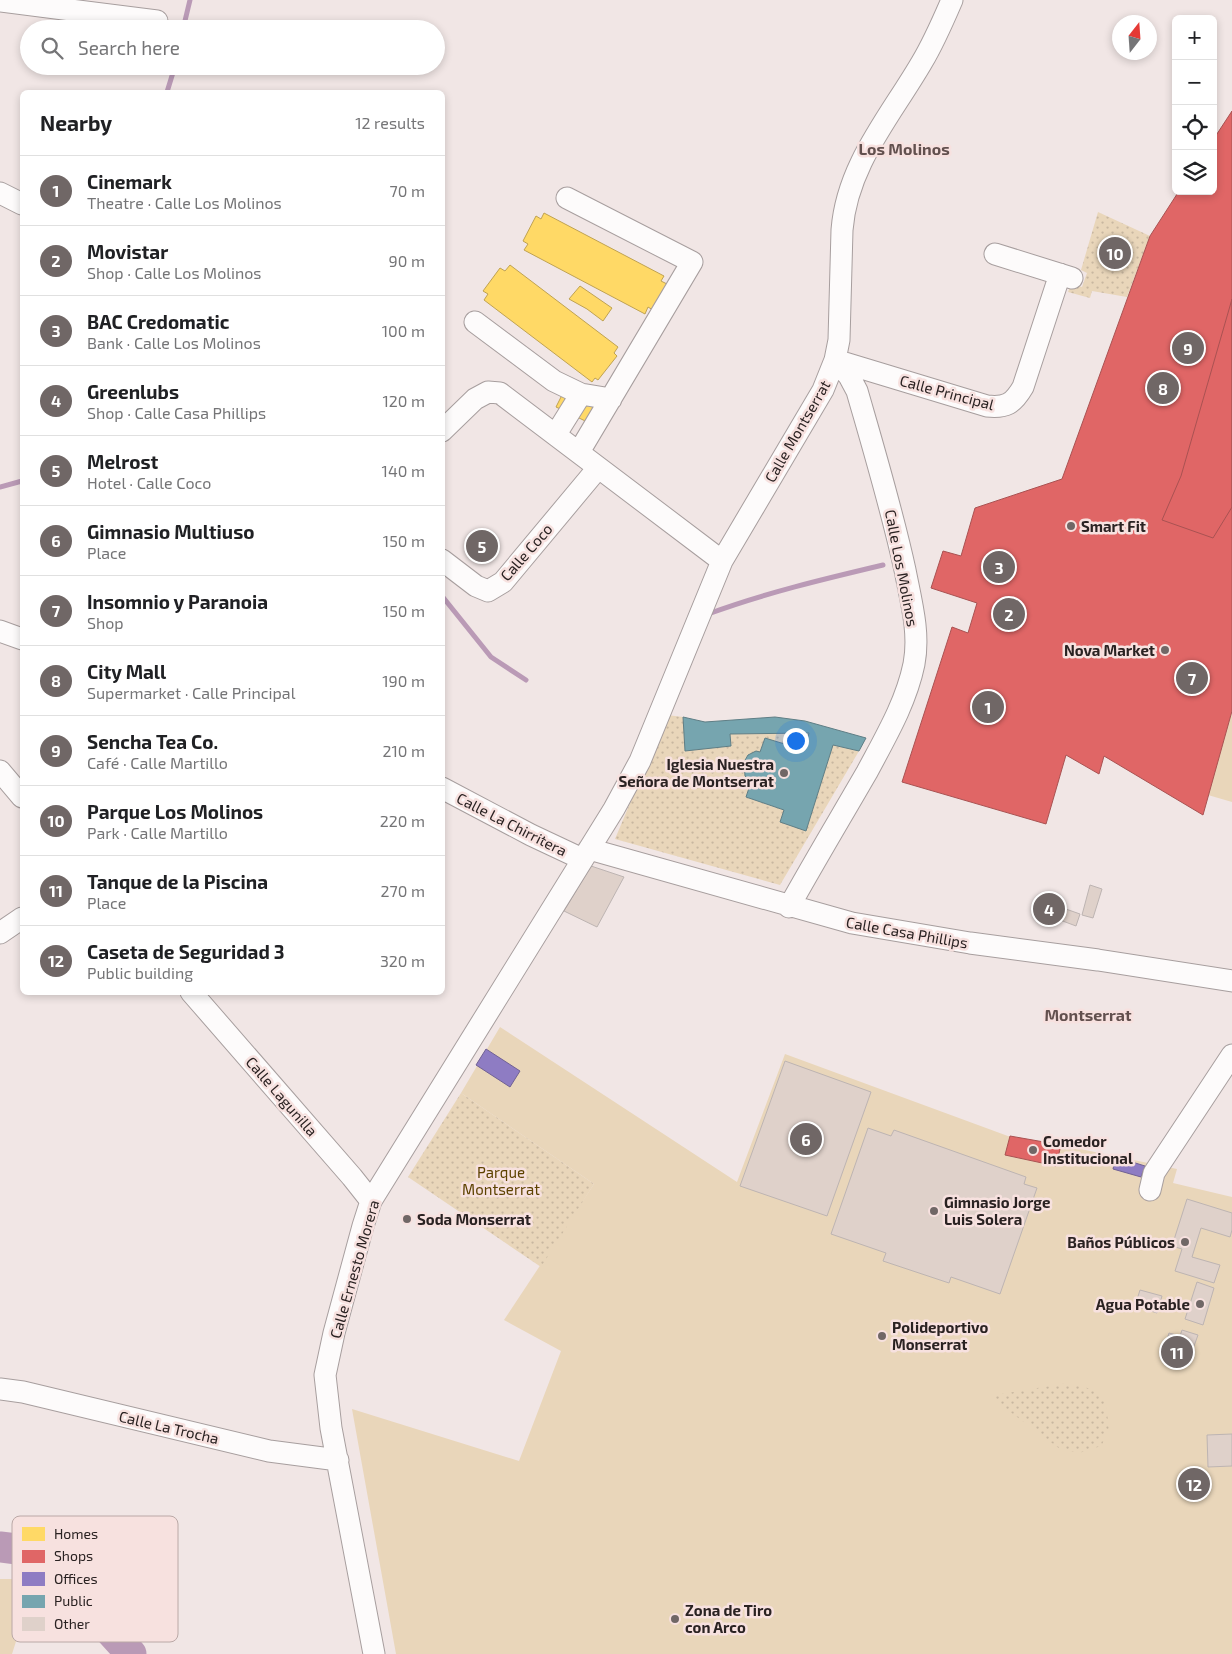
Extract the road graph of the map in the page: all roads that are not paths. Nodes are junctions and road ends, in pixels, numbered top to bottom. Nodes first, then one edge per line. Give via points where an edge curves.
1 (952, 0) edge
2 (0, 1) edge
3 (149, 20) edge
4 (0, 194) edge
5 (567, 198) dead end
6 (20, 203) edge
7 (995, 254) dead end
8 (475, 322) dead end
9 (835, 360) junction
10 (580, 394) junction
11 (611, 399) junction
12 (445, 428) edge
13 (556, 434) junction
14 (578, 452) junction
15 (598, 468) junction
16 (445, 562) edge
17 (722, 562) junction
18 (0, 631) edge
19 (20, 638) edge
20 (0, 770) edge
21 (445, 790) edge
22 (20, 795) edge
23 (586, 854) junction
24 (789, 907) junction
25 (20, 919) edge
26 (0, 933) edge
27 (1232, 981) edge
28 (194, 995) edge
29 (1232, 1055) edge
30 (1150, 1190) dead end
31 (371, 1201) junction
32 (0, 1389) edge
33 (338, 1460) junction
34 (374, 1654) edge

1 - 9 street, Calle Montserrat via 937,36 868,147 850,188 843,215 840,319
2 - 3 street
4 - 6 street
5 - 11 street via 692,262
7 - 9 street, Calle Principal via 1066,276 1023,387 1012,403 999,408 987,406
8 - 10 street via 554,381
9 - 17 street, Calle Montserrat via 824,390
9 - 24 street, Calle Los Molinos via 857,390 894,519 916,645 910,680 884,740
10 - 11 street
10 - 13 street
11 - 14 street
12 - 13 street via 475,399 488,392 500,393
13 - 14 street
14 - 15 street
15 - 16 street, Calle Coco via 503,582 488,591 476,586
15 - 17 street
17 - 23 street, Calle Montserrat via 640,761
18 - 19 street
20 - 22 street
21 - 23 street, Calle La Chirritera via 531,835
23 - 24 street, Calle Casa Phillips
23 - 31 street, Calle Ernesto Morera
24 - 27 street, Calle Casa Phillips via 862,925
25 - 26 street
28 - 31 street, Calle Lagunilla
29 - 30 street via 1154,1173
31 - 33 street, Calle Ernesto Morera via 325,1375
32 - 33 street, Calle La Trocha via 269,1451
33 - 34 street, Calle Ernesto Morera

